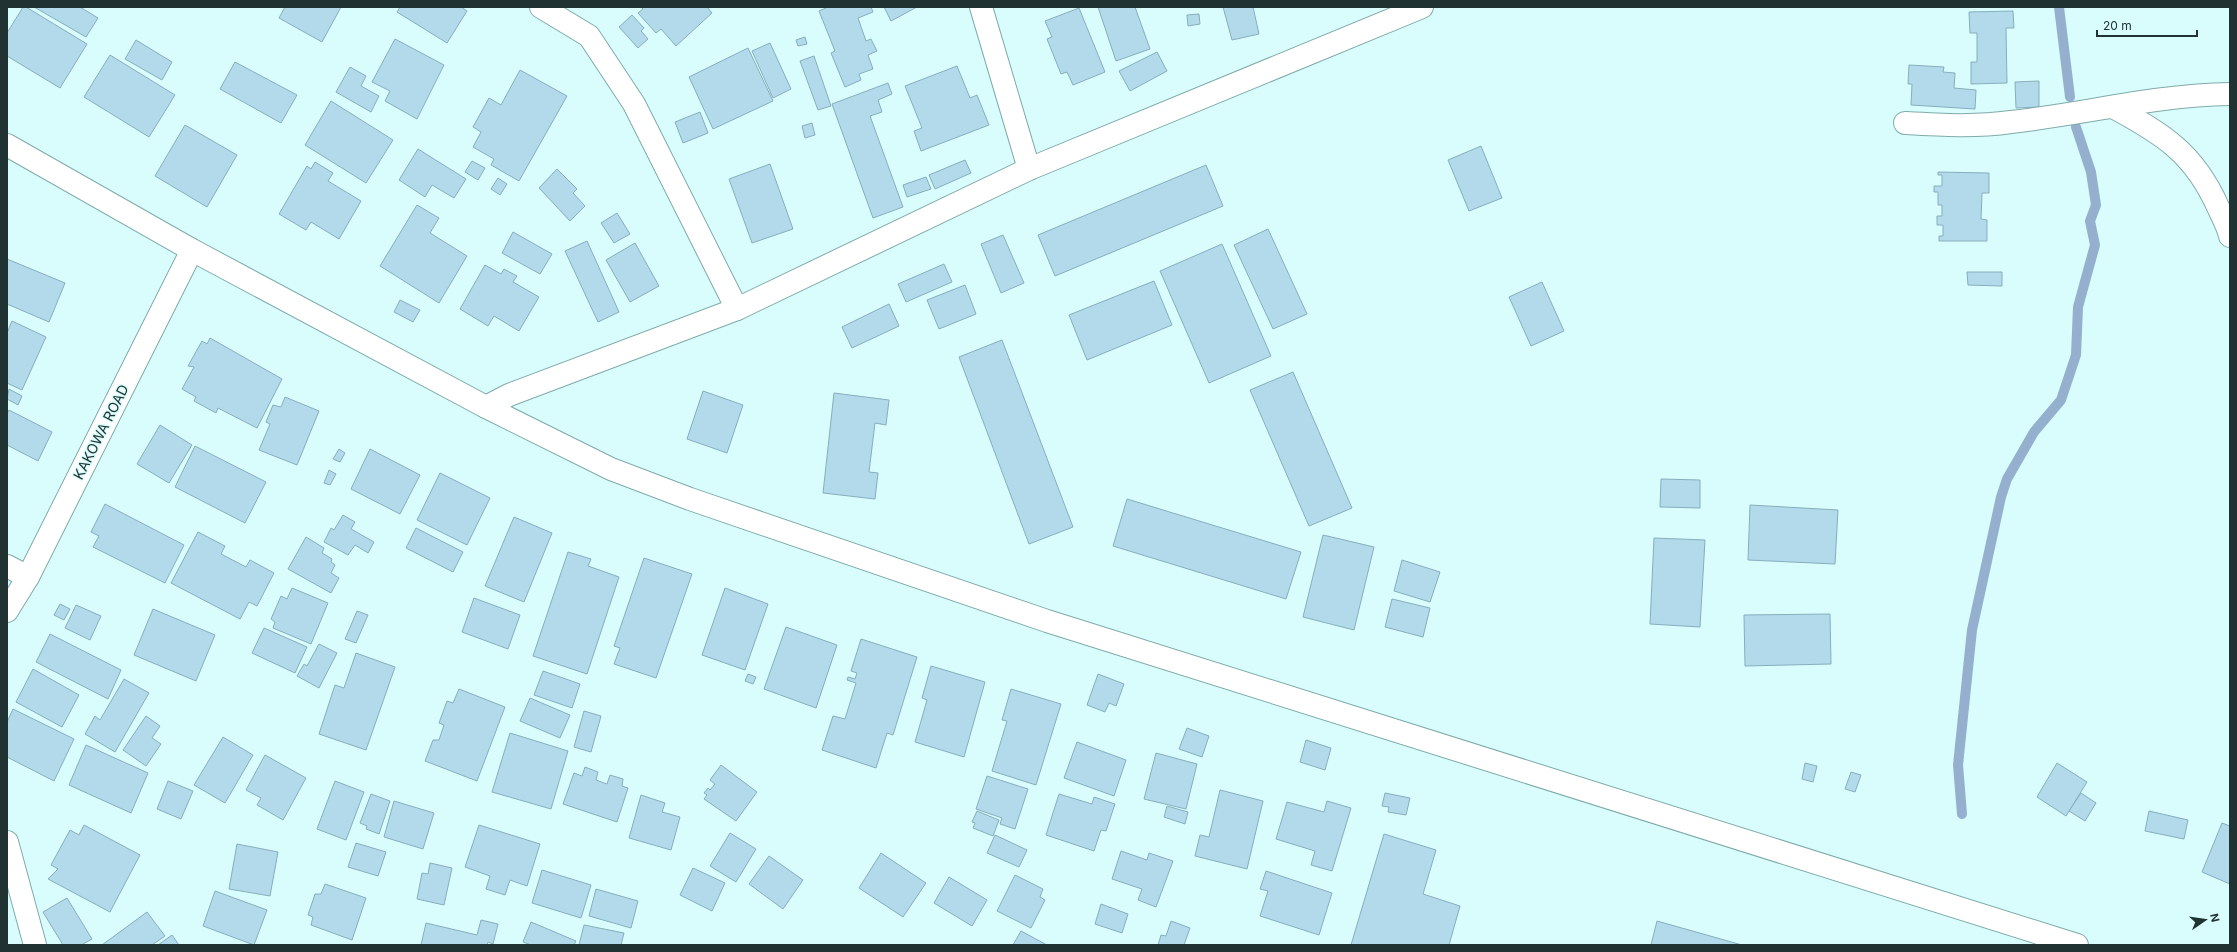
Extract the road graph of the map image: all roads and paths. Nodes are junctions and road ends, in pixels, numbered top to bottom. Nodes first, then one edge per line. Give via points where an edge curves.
1 (541, 7) edge
2 (981, 7) edge
3 (1422, 7) edge
4 (1386, 14) edge
5 (2230, 94) edge
6 (2113, 107) junction
7 (1905, 123) dead end
8 (7, 145) edge
9 (1029, 169) junction
10 (2230, 236) edge
11 (192, 250) junction
12 (737, 309) junction
13 (486, 407) junction
14 (7, 566) edge
15 (28, 577) junction
16 (7, 611) edge
17 (7, 842) edge
18 (36, 945) edge
19 (2077, 945) edge

1 - 12 street via 589,36 634,104
2 - 9 street
3 - 4 street
4 - 9 street
5 - 6 street via 2189,94
6 - 7 street via 2010,123 1959,126
6 - 10 street via 2170,140 2193,163 2213,196
8 - 11 street
9 - 12 street
11 - 13 street
11 - 15 street, KAKOWA ROAD
12 - 13 street via 509,395
13 - 19 street via 611,469 1040,619
14 - 15 street
15 - 16 street, KAKOWA ROAD
17 - 18 street

